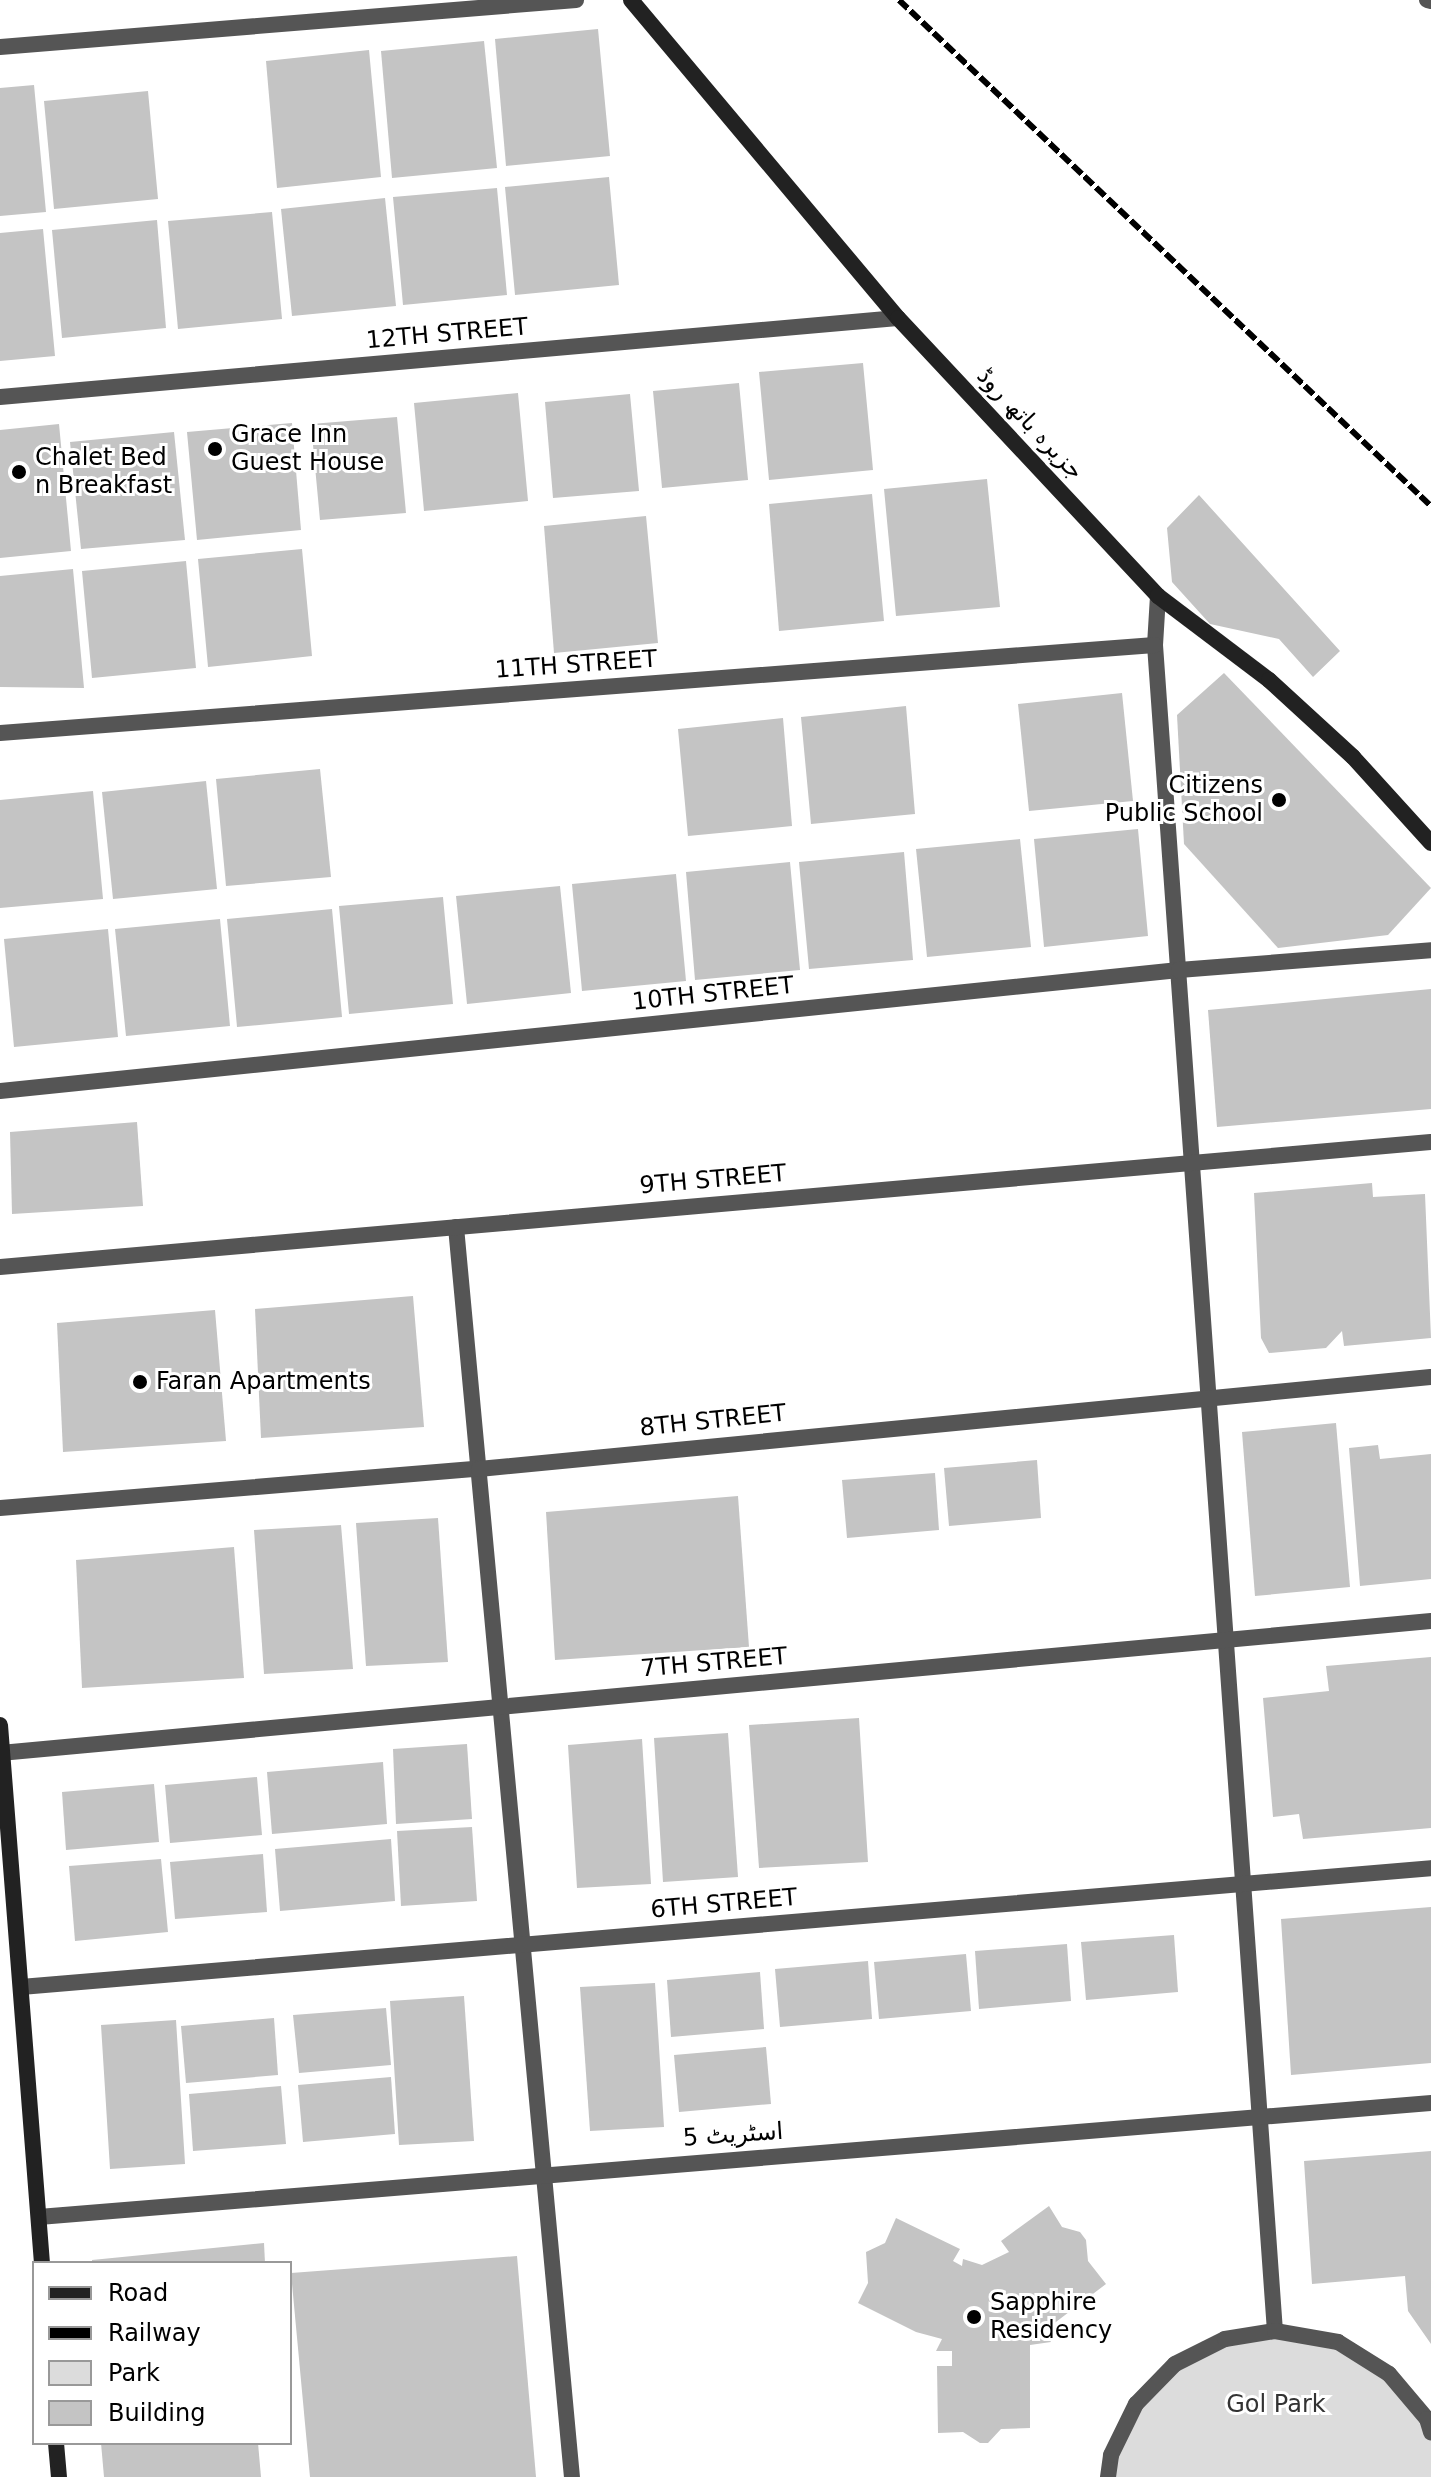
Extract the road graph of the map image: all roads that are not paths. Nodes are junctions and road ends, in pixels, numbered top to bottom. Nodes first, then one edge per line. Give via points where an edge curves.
1 (576, 0) edge
2 (631, 0) edge
3 (0, 47) edge
4 (898, 318) junction
5 (0, 397) edge
6 (1158, 596) junction
7 (1155, 645) junction
8 (0, 733) edge
9 (1431, 843) edge
10 (1431, 950) edge
11 (1179, 970) junction
12 (0, 1091) edge
13 (1431, 1142) edge
14 (1192, 1162) junction
15 (456, 1227) junction
16 (0, 1267) edge
17 (1431, 1377) edge
18 (1209, 1397) junction
19 (479, 1469) junction
20 (0, 1508) edge
21 (1431, 1621) edge
22 (1226, 1640) junction
23 (501, 1706) junction
24 (0, 1725) edge
25 (1, 1753) edge
26 (1431, 1868) edge
27 (1244, 1883) junction
28 (523, 1945) junction
29 (21, 1987) junction
30 (1431, 2103) edge
31 (1260, 2118) junction
32 (544, 2174) junction
33 (39, 2217) junction
34 (42, 2261) edge
35 (1275, 2331) junction
36 (1431, 2432) edge
37 (56, 2445) edge
38 (59, 2477) edge
39 (572, 2477) edge
40 (1108, 2477) edge

1 - 3 street
2 - 4 street, جزیرہ باتھ روڈ
4 - 5 street, 12TH STREET
4 - 6 street, جزیرہ باتھ روڈ
6 - 7 street
6 - 9 street, جزیرہ باتھ روڈ via 1269,680 1353,757
7 - 8 street, 11TH STREET
7 - 11 street
10 - 11 street, 10TH STREET
11 - 12 street, 10TH STREET
11 - 14 street
13 - 14 street, 9TH STREET
14 - 15 street, 9TH STREET
14 - 18 street
15 - 16 street, 9TH STREET
15 - 19 street
17 - 18 street, 8TH STREET
18 - 19 street, 8TH STREET
18 - 22 street
19 - 20 street, 8TH STREET
19 - 23 street
21 - 22 street, 7TH STREET
22 - 23 street, 7TH STREET
22 - 27 street
23 - 25 street, 7TH STREET
23 - 28 street
24 - 25 street
25 - 29 street
26 - 27 street, 6TH STREET
27 - 28 street, 6TH STREET
27 - 31 street
28 - 29 street, 6TH STREET
28 - 32 street
29 - 33 street
30 - 31 street, اسٹریٹ 5
31 - 32 street, اسٹریٹ 5
31 - 35 street
32 - 33 street, اسٹریٹ 5
32 - 39 street
33 - 34 street
35 - 36 street via 1338,2342 1389,2374 1427,2419
35 - 40 street via 1225,2339 1175,2364 1136,2404 1111,2455
37 - 38 street

